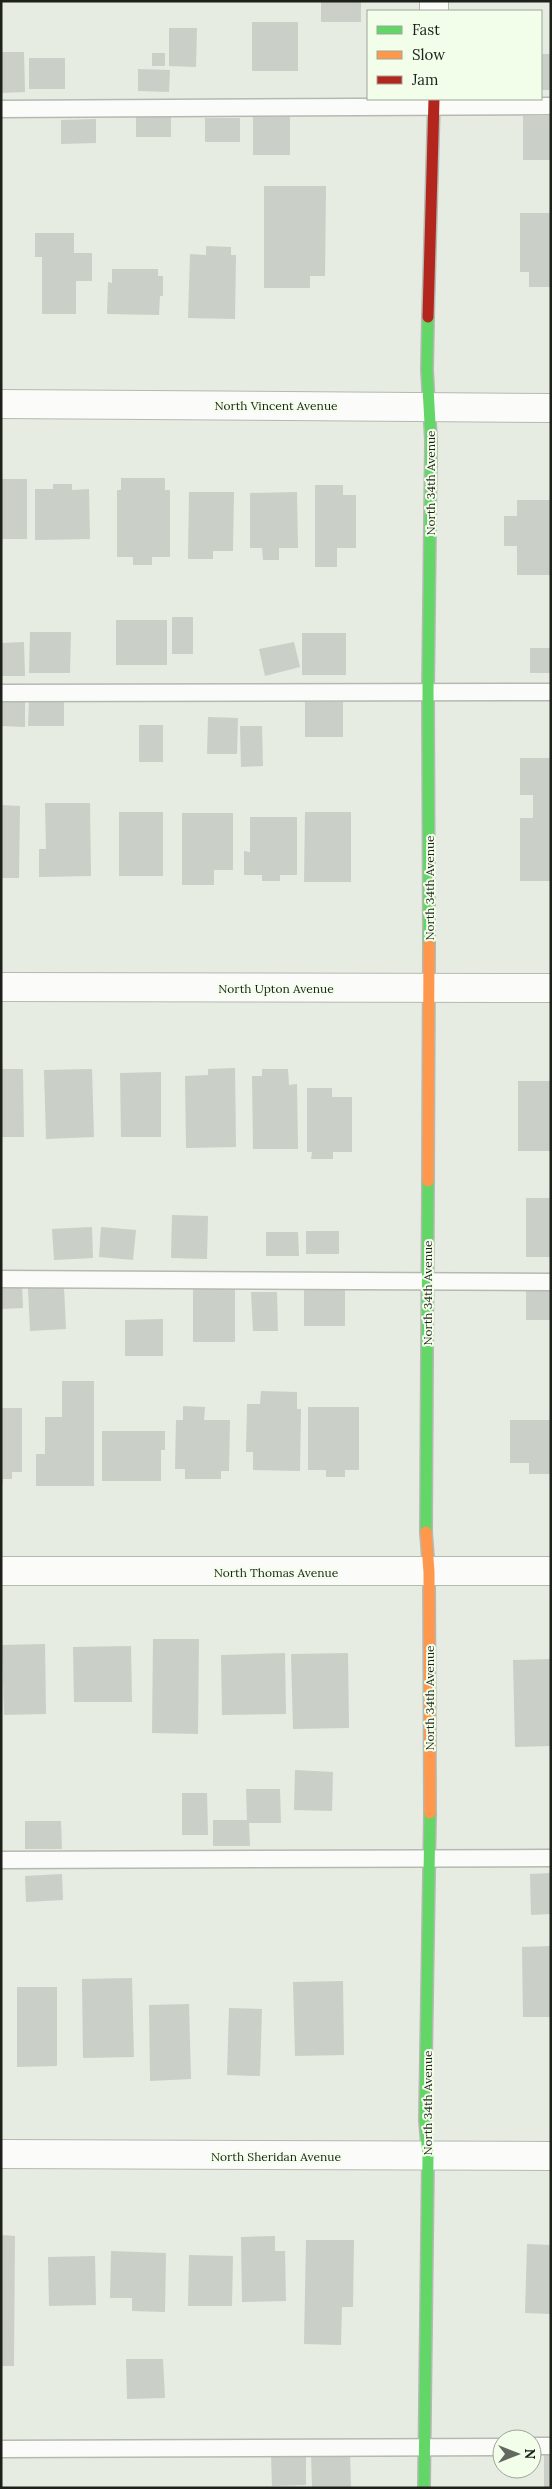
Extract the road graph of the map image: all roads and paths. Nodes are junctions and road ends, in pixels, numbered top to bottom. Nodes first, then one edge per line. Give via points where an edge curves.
1 (434, 102) edge
2 (551, 106) edge
3 (1, 109) edge
4 (1, 404) edge
5 (430, 408) junction
6 (551, 408) edge
7 (428, 692) junction
8 (551, 692) edge
9 (1, 693) edge
10 (1, 987) edge
11 (551, 988) edge
12 (428, 989) junction
13 (1, 1279) edge
14 (551, 1282) edge
15 (427, 1283) junction
16 (1, 1571) edge
17 (429, 1572) junction
18 (551, 1572) edge
19 (430, 1858) junction
20 (551, 1858) edge
21 (1, 1860) edge
22 (1, 2154) edge
23 (551, 2156) edge
24 (428, 2157) junction
25 (492, 2446) edge
26 (425, 2447) junction
27 (1, 2449) edge
28 (424, 2488) edge

1 - 2 lane
1 - 3 lane
1 - 5 street, North 34th Avenue via 427,370
4 - 5 street, North Vincent Avenue via 381,405
5 - 6 street, North Vincent Avenue
5 - 7 street, North 34th Avenue
7 - 8 lane
7 - 9 lane
7 - 12 street, North 34th Avenue
10 - 12 street, North Upton Avenue
11 - 12 street, North Upton Avenue
12 - 15 street, North 34th Avenue
13 - 15 lane
14 - 15 lane
15 - 17 street, North 34th Avenue via 426,1536
16 - 17 street, North Thomas Avenue
17 - 18 street, North Thomas Avenue
17 - 19 street, North 34th Avenue
19 - 20 lane
19 - 21 lane
19 - 24 street, North 34th Avenue via 425,2120
22 - 24 street, North Sheridan Avenue
23 - 24 street, North Sheridan Avenue
24 - 26 street, North 34th Avenue
25 - 26 lane
26 - 27 lane
26 - 28 street, North 34th Avenue

